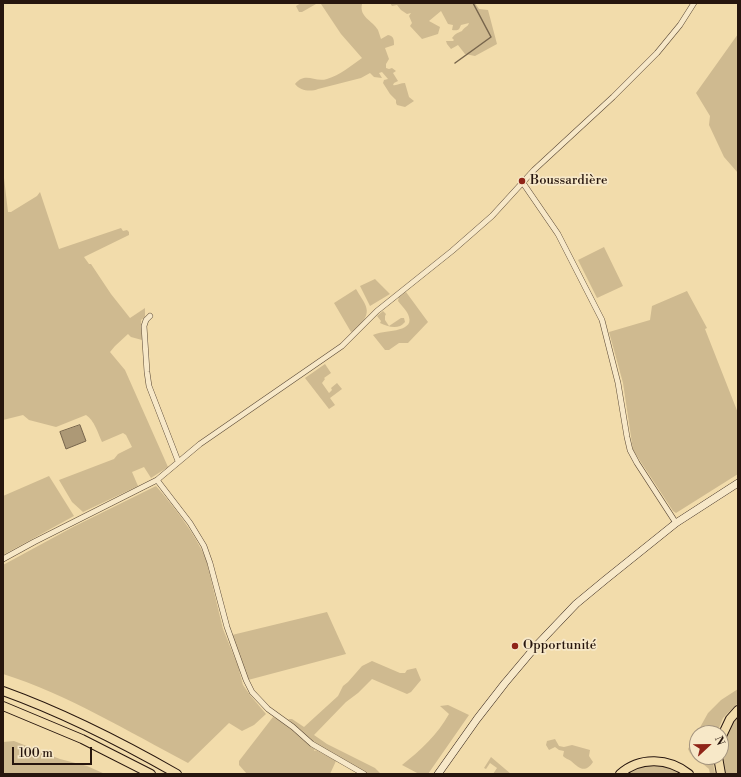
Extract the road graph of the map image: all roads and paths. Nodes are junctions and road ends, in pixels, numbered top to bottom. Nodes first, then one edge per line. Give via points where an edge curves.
1 (694, 3) edge
2 (523, 183) junction
3 (150, 316) dead end
4 (178, 461) junction
5 (157, 480) junction
6 (738, 484) edge
7 (676, 523) junction
8 (3, 559) edge
9 (3, 691) edge
10 (3, 706) edge
11 (738, 710) edge
12 (727, 725) edge
13 (151, 774) edge
14 (177, 774) edge
15 (364, 774) edge
16 (438, 774) edge
17 (620, 774) edge
18 (689, 774) edge

1 - 2 street via 657,53
2 - 4 street via 474,232 376,311 342,346
2 - 7 street via 558,234 602,320 618,383 630,450
3 - 4 street via 144,326 148,380
4 - 5 street
5 - 8 street
5 - 15 street via 204,546 229,631 252,692 312,744
6 - 7 main road
7 - 16 main road via 589,592 551,630 484,709
9 - 14 highway via 110,737
10 - 13 highway via 82,739
11 - 12 highway
17 - 18 highway via 632,766 657,761 674,765

